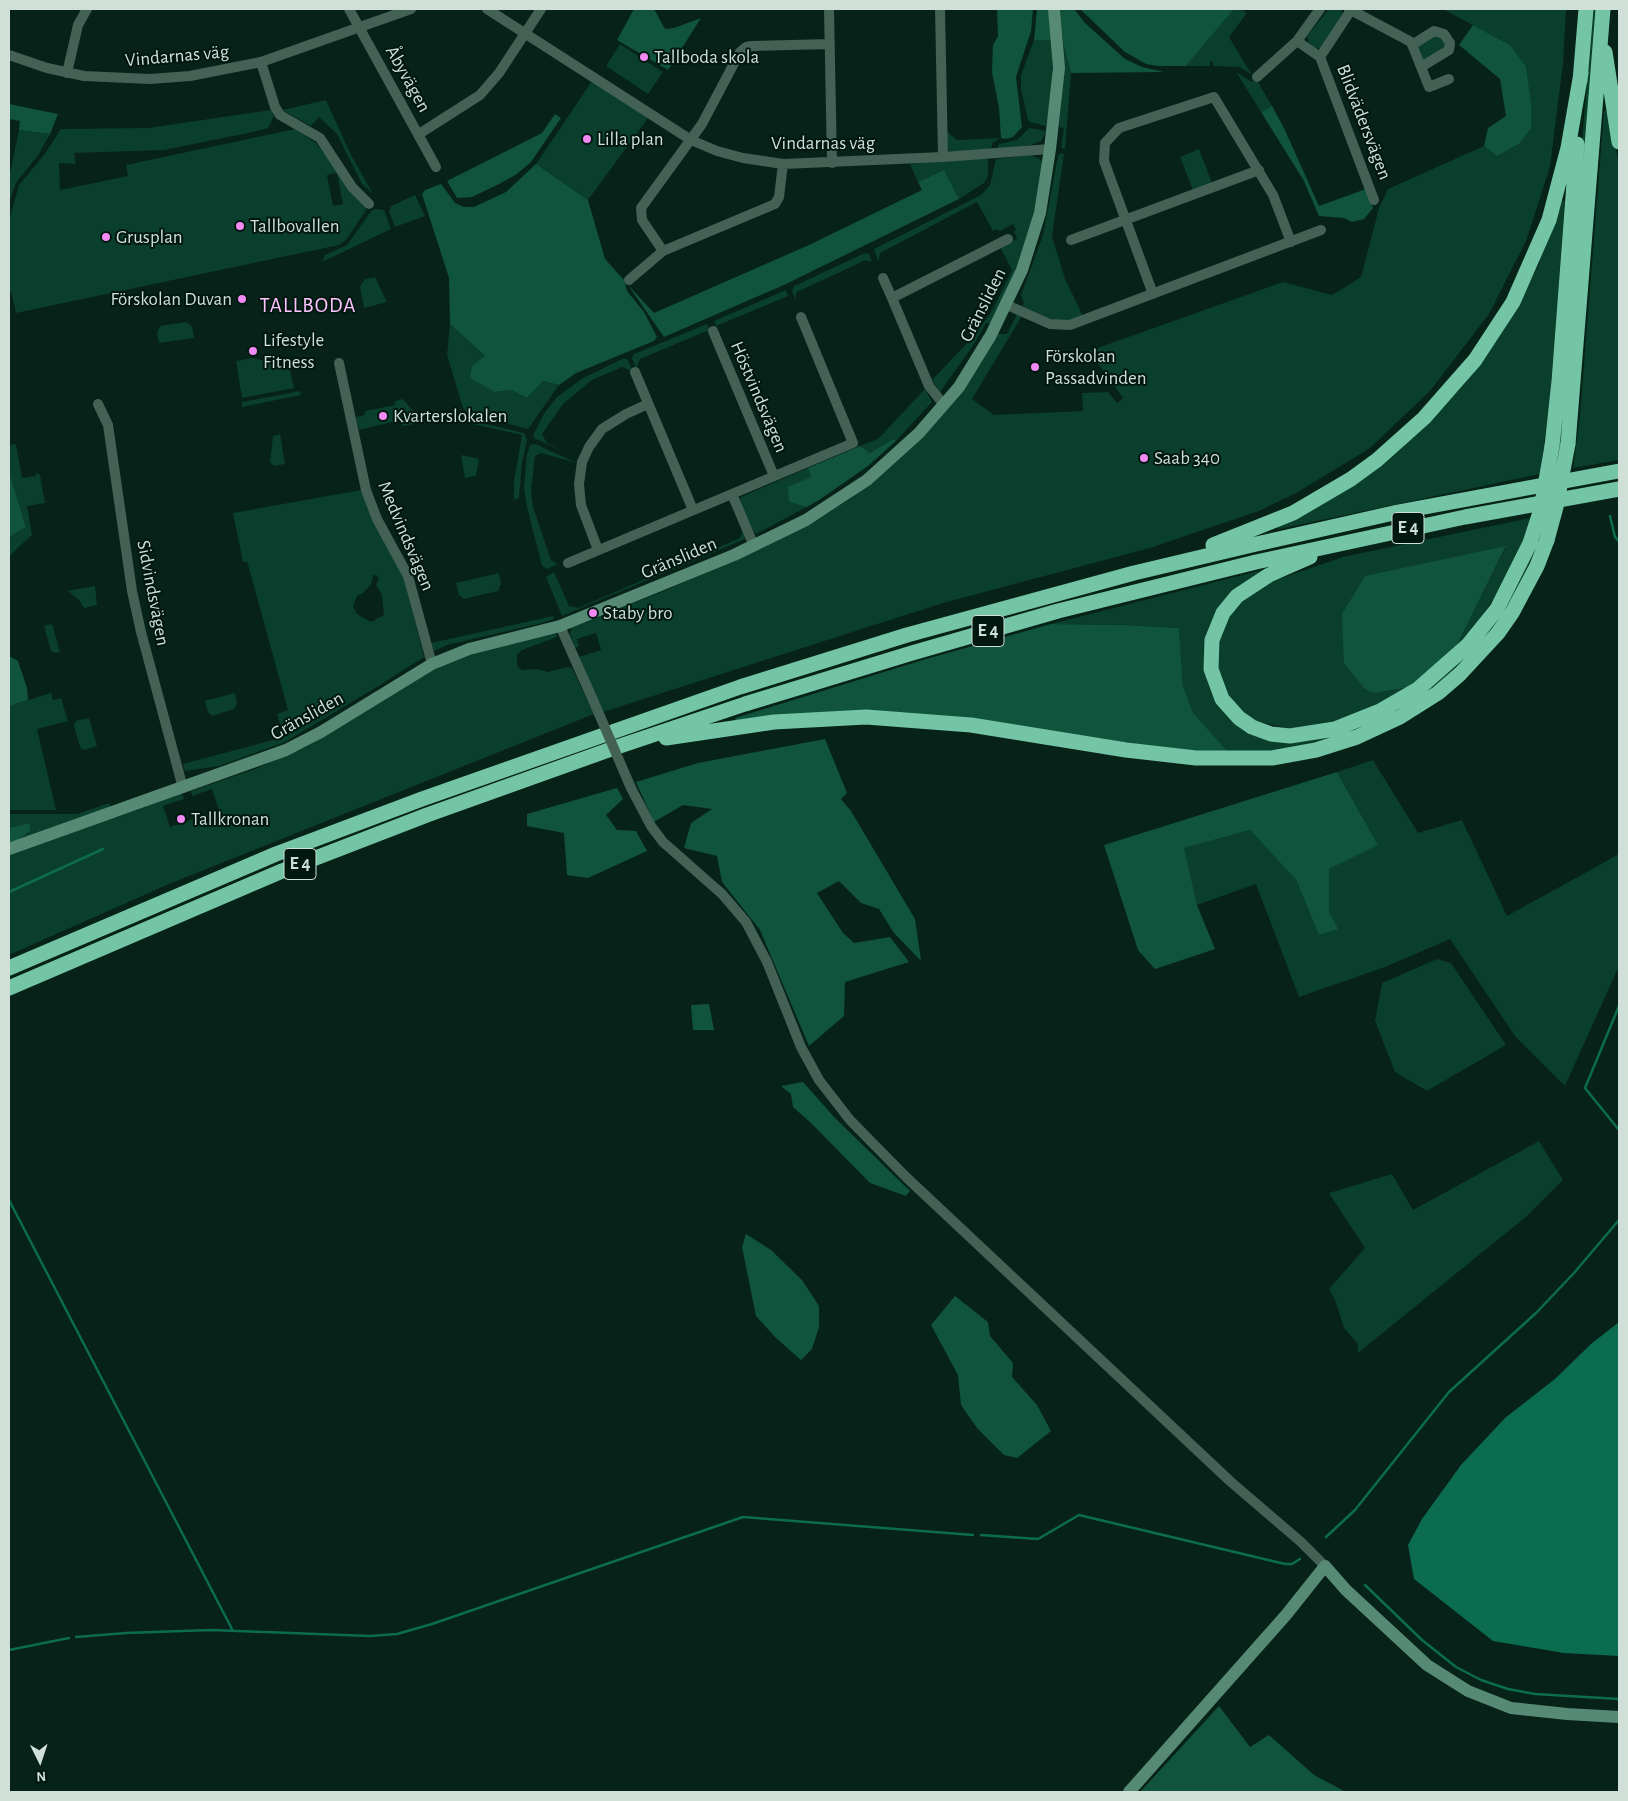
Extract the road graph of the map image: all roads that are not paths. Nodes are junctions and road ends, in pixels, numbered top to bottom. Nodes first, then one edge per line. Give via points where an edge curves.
1 (86, 9) edge
2 (349, 9) edge
3 (411, 9) edge
4 (487, 9) edge
5 (541, 9) edge
6 (829, 9) edge
7 (940, 9) edge
8 (1054, 9) edge
9 (1320, 9) edge
10 (1350, 9) edge
11 (1586, 9) edge
12 (1602, 16) edge
13 (359, 27) junction
14 (527, 33) junction
15 (1297, 42) junction
16 (830, 44) junction
17 (1412, 45) junction
18 (9, 55) edge
19 (1320, 57) junction
20 (261, 62) junction
21 (1421, 67) junction
22 (68, 73) junction
23 (1581, 73) junction
24 (1257, 77) dead end
25 (1449, 79) dead end
26 (418, 134) junction
27 (692, 140) junction
28 (1619, 142) edge
29 (1050, 149) junction
30 (943, 157) junction
31 (832, 163) junction
32 (783, 164) junction
33 (436, 167) dead end
34 (1259, 170) junction
35 (1374, 200) dead end
36 (369, 204) dead end
37 (1125, 220) junction
38 (1321, 230) dead end
39 (1008, 239) dead end
40 (1071, 240) dead end
41 (1291, 242) junction
42 (664, 252) junction
43 (883, 278) dead end
44 (629, 280) dead end
45 (1153, 294) junction
46 (892, 298) junction
47 (1007, 305) junction
48 (801, 317) dead end
49 (713, 331) dead end
50 (339, 363) dead end
51 (635, 372) dead end
52 (98, 404) dead end
53 (648, 404) junction
54 (944, 405) junction
55 (1619, 471) edge
56 (774, 476) junction
57 (1619, 489) edge
58 (732, 494) junction
59 (693, 510) junction
60 (1352, 540) junction
61 (754, 546) junction
62 (598, 550) junction
63 (568, 563) dead end
64 (1134, 573) junction
65 (560, 626) junction
66 (432, 664) junction
67 (617, 747) junction
68 (183, 788) junction
69 (9, 849) edge
70 (9, 968) edge
71 (9, 988) edge
72 (1325, 1566) junction
73 (1619, 1717) edge
74 (1129, 1792) edge

1 - 22 street via 78,25
2 - 13 street, Åbyvägen
3 - 13 street, Vindarnas väg
4 - 14 street, Vindarnas väg
5 - 14 street
6 - 16 street
7 - 30 street
8 - 29 street, Gränsliden via 1059,68
9 - 15 street
10 - 17 street
10 - 19 street
11 - 23 highway
12 - 28 highway
12 - 67 highway, bridge via 1568,444 1556,508 1547,540 1512,613 1498,634 1438,693 1393,721 1357,738 1272,758 1196,758 947,722 866,717 774,722
13 - 20 street, Vindarnas väg
13 - 26 street, Åbyvägen
14 - 26 street via 480,95
14 - 27 street, Vindarnas väg
15 - 19 street
15 - 24 street
16 - 27 street via 743,49
16 - 31 street
17 - 21 street
17 - 21 street via 1434,31 1444,34 1450,44 1449,50
18 - 22 street, Vindarnas väg
19 - 35 street, Blidvädersvägen
20 - 22 street, Vindarnas väg via 171,78 106,78
20 - 36 street via 280,115 320,138 352,188
21 - 25 street via 1429,87
23 - 60 highway, bridge via 1552,446 1541,509 1530,543 1497,609 1468,645 1418,689 1380,711 1327,731 1290,736 1252,727 1229,708 1214,680 1210,648 1219,621 1237,596 1257,581
23 - 64 highway via 1558,192 1539,247 1496,330 1440,402 1377,460 1308,504 1257,529
26 - 33 street, Åbyvägen
27 - 32 street, Vindarnas väg via 717,151
27 - 42 street via 640,212
29 - 30 street, Vindarnas väg
29 - 47 street, Gränsliden via 1035,230
30 - 31 street, Vindarnas väg
31 - 32 street, Vindarnas väg
32 - 42 street via 776,204
34 - 37 street
34 - 37 street via 1214,97 1119,128 1105,143 1103,156
34 - 41 street via 1273,194
37 - 40 street
37 - 45 street
38 - 41 street
39 - 46 street
41 - 45 street
42 - 44 street
43 - 46 street
45 - 47 street via 1064,326 1050,324
46 - 54 street via 929,386
47 - 54 street, Gränsliden via 976,362
48 - 56 street, Höstvindsvägen via 853,443
49 - 56 street, Höstvindsvägen
50 - 66 street, Medvindsvägen via 366,490 408,576
51 - 53 street
52 - 68 street, Sidvindsvägen via 108,424 135,606
53 - 59 street
53 - 62 street via 602,429 582,462 578,484 581,505
54 - 61 street, Gränsliden via 900,452 856,488 806,520
55 - 64 highway, E 4 via 1398,512
56 - 58 street, Höstvindsvägen
57 - 60 highway, E 4
58 - 59 street, Höstvindsvägen
58 - 61 street
59 - 62 street, Höstvindsvägen
60 - 67 highway, E 4 via 1040,617 819,681
61 - 65 street, Gränsliden
62 - 63 street, Höstvindsvägen
64 - 70 highway, E 4 via 907,635 606,732 276,854
65 - 66 street, Gränsliden via 469,649
65 - 72 street, bridge via 651,826 663,842 722,894 746,922 767,962 801,1047 819,1080 850,1120 906,1177
66 - 68 street, Gränsliden via 304,742
67 - 71 highway, E 4 via 282,871
68 - 69 street, Gränsliden
72 - 73 street via 1346,1590 1427,1664 1468,1691 1511,1708
72 - 74 street via 1286,1615

